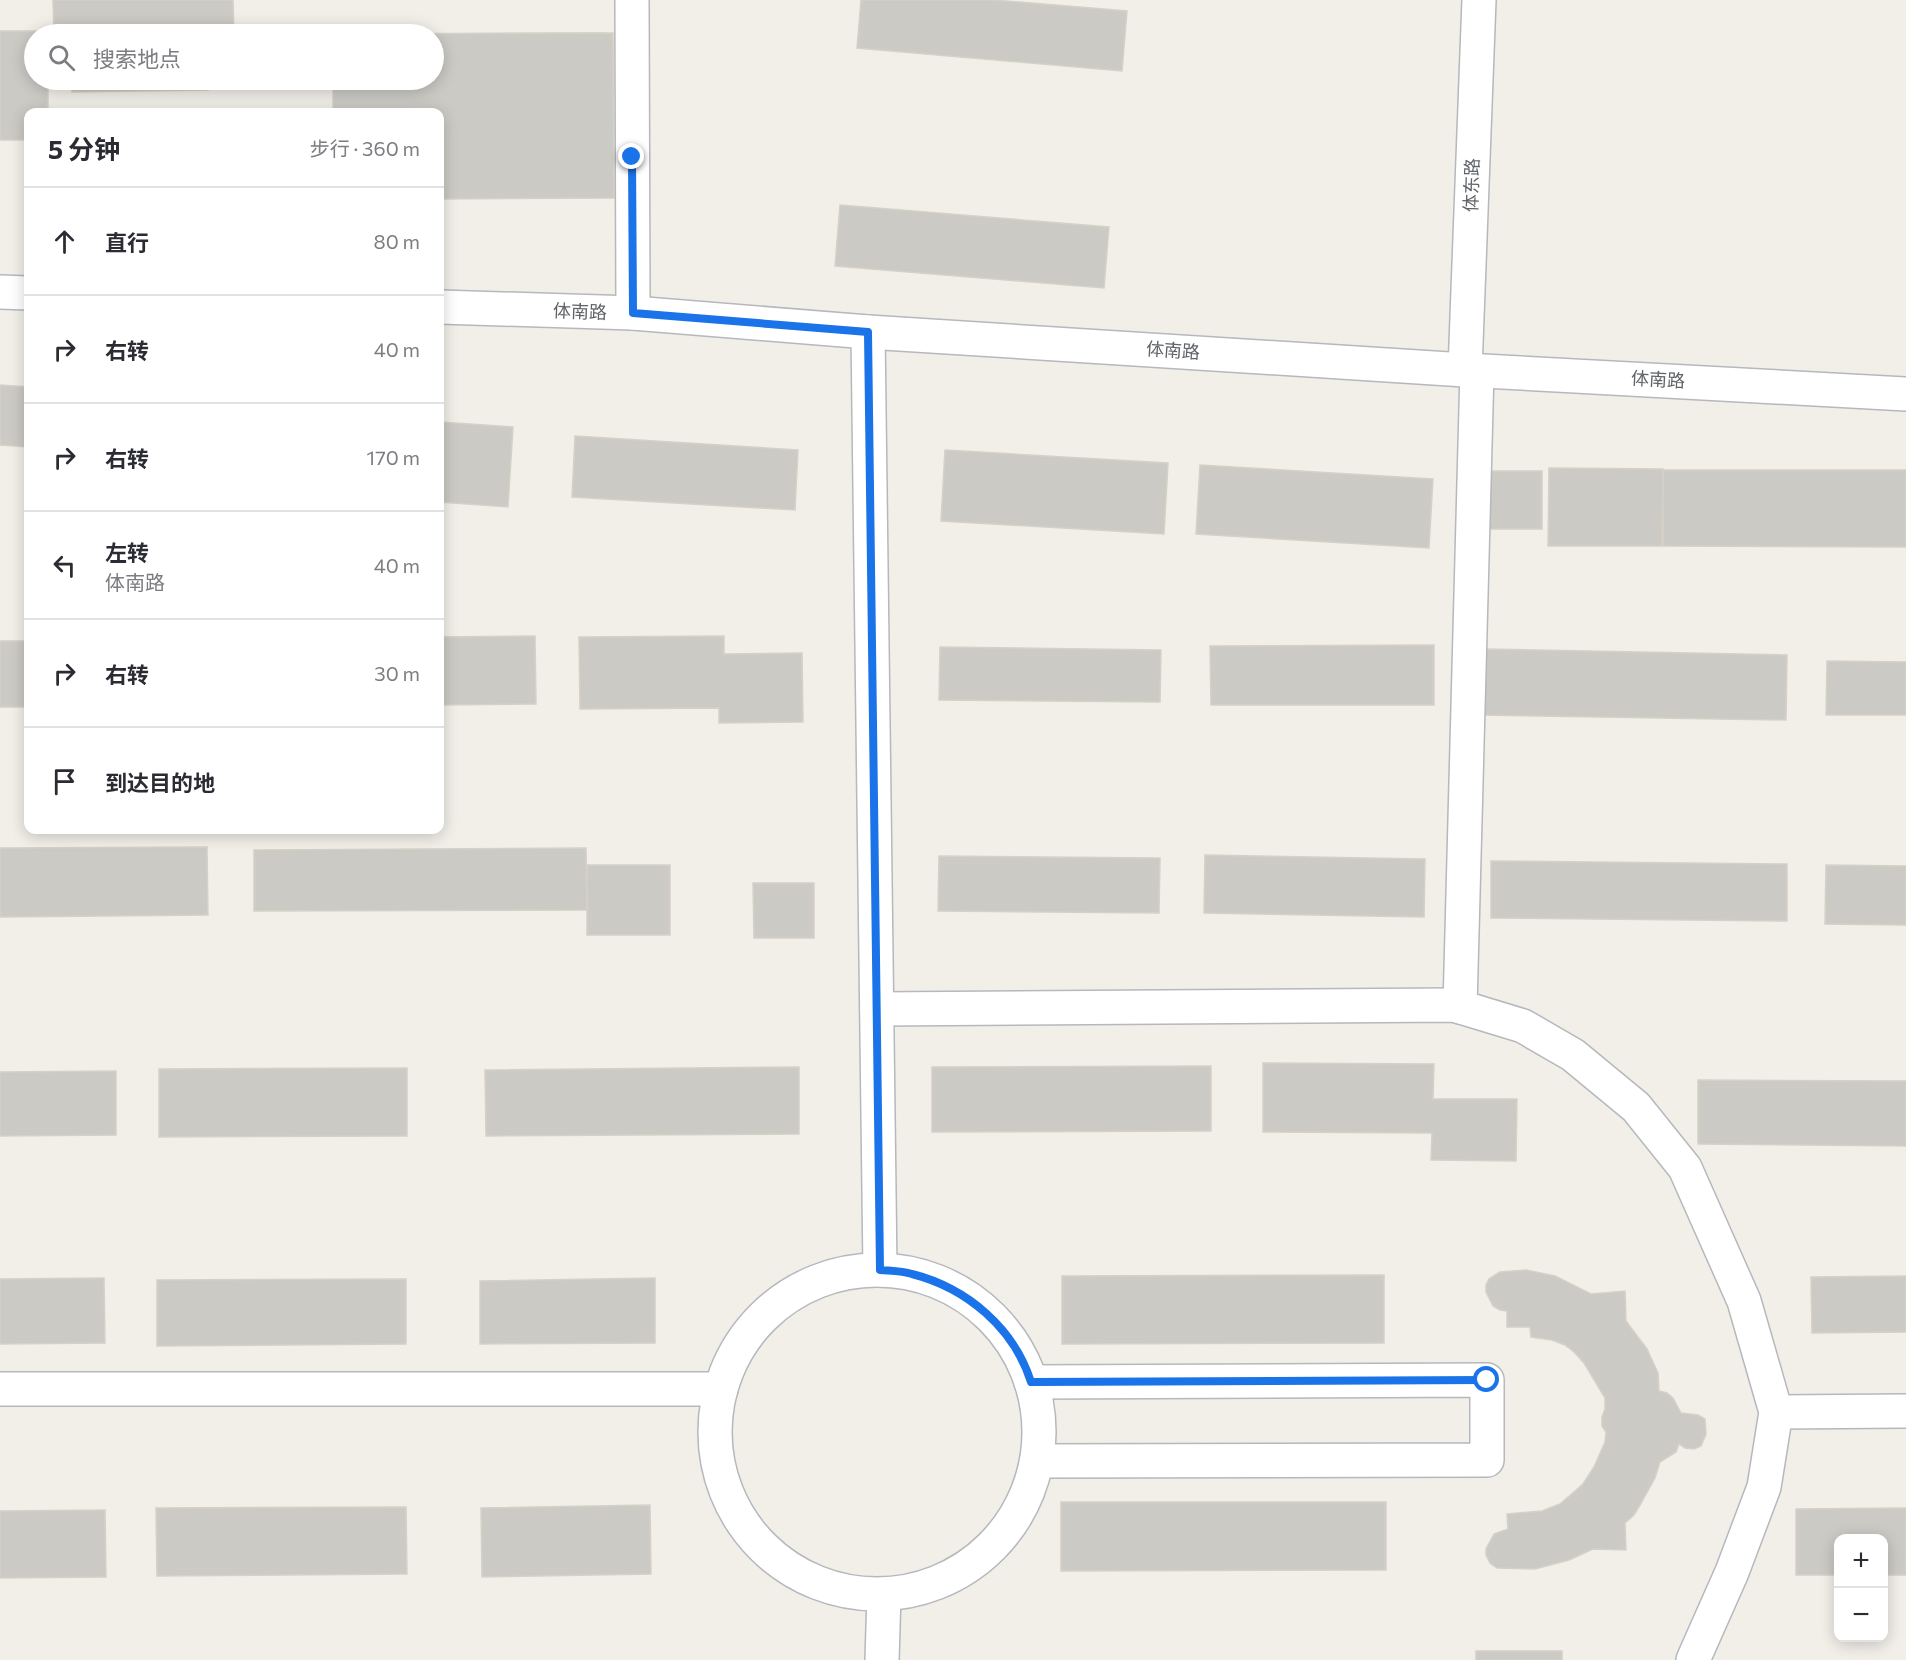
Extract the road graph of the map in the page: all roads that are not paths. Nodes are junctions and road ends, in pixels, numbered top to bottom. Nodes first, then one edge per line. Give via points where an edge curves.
1 (632, 0) edge
2 (1479, 0) edge
3 (0, 292) edge
4 (24, 293) edge
5 (444, 307) edge
6 (633, 313) junction
7 (868, 332) junction
8 (1471, 370) junction
9 (1906, 394) edge
10 (1460, 1007) junction
11 (878, 1009) junction
12 (880, 1270) junction
13 (1031, 1382) junction
14 (0, 1389) edge
15 (722, 1389) junction
16 (1906, 1411) edge
17 (1776, 1412) junction
18 (1037, 1461) junction
19 (884, 1594) junction
20 (882, 1660) edge
21 (1693, 1660) edge

1 - 6 street
2 - 8 street, 体东路
3 - 4 street
5 - 6 street, 体南路
6 - 7 street, 体南路
7 - 8 street, 体南路
7 - 11 street
8 - 9 street, 体南路
8 - 10 street, 体东路
10 - 11 street
10 - 17 street via 1522,1026 1573,1054 1636,1107 1685,1168 1744,1301
11 - 12 street
12 - 13 street via 941,1283 968,1298 1012,1342
12 - 15 street via 816,1282 788,1297 762,1317 742,1342
13 - 18 street via 1040,1430
13 - 18 street via 1487,1380 1487,1460
14 - 15 street
15 - 19 street via 715,1434 718,1466 728,1497 744,1525 765,1550 791,1569 852,1592
16 - 17 street
17 - 21 street via 1764,1487
18 - 19 street via 1014,1519 972,1564 915,1590
19 - 20 street

